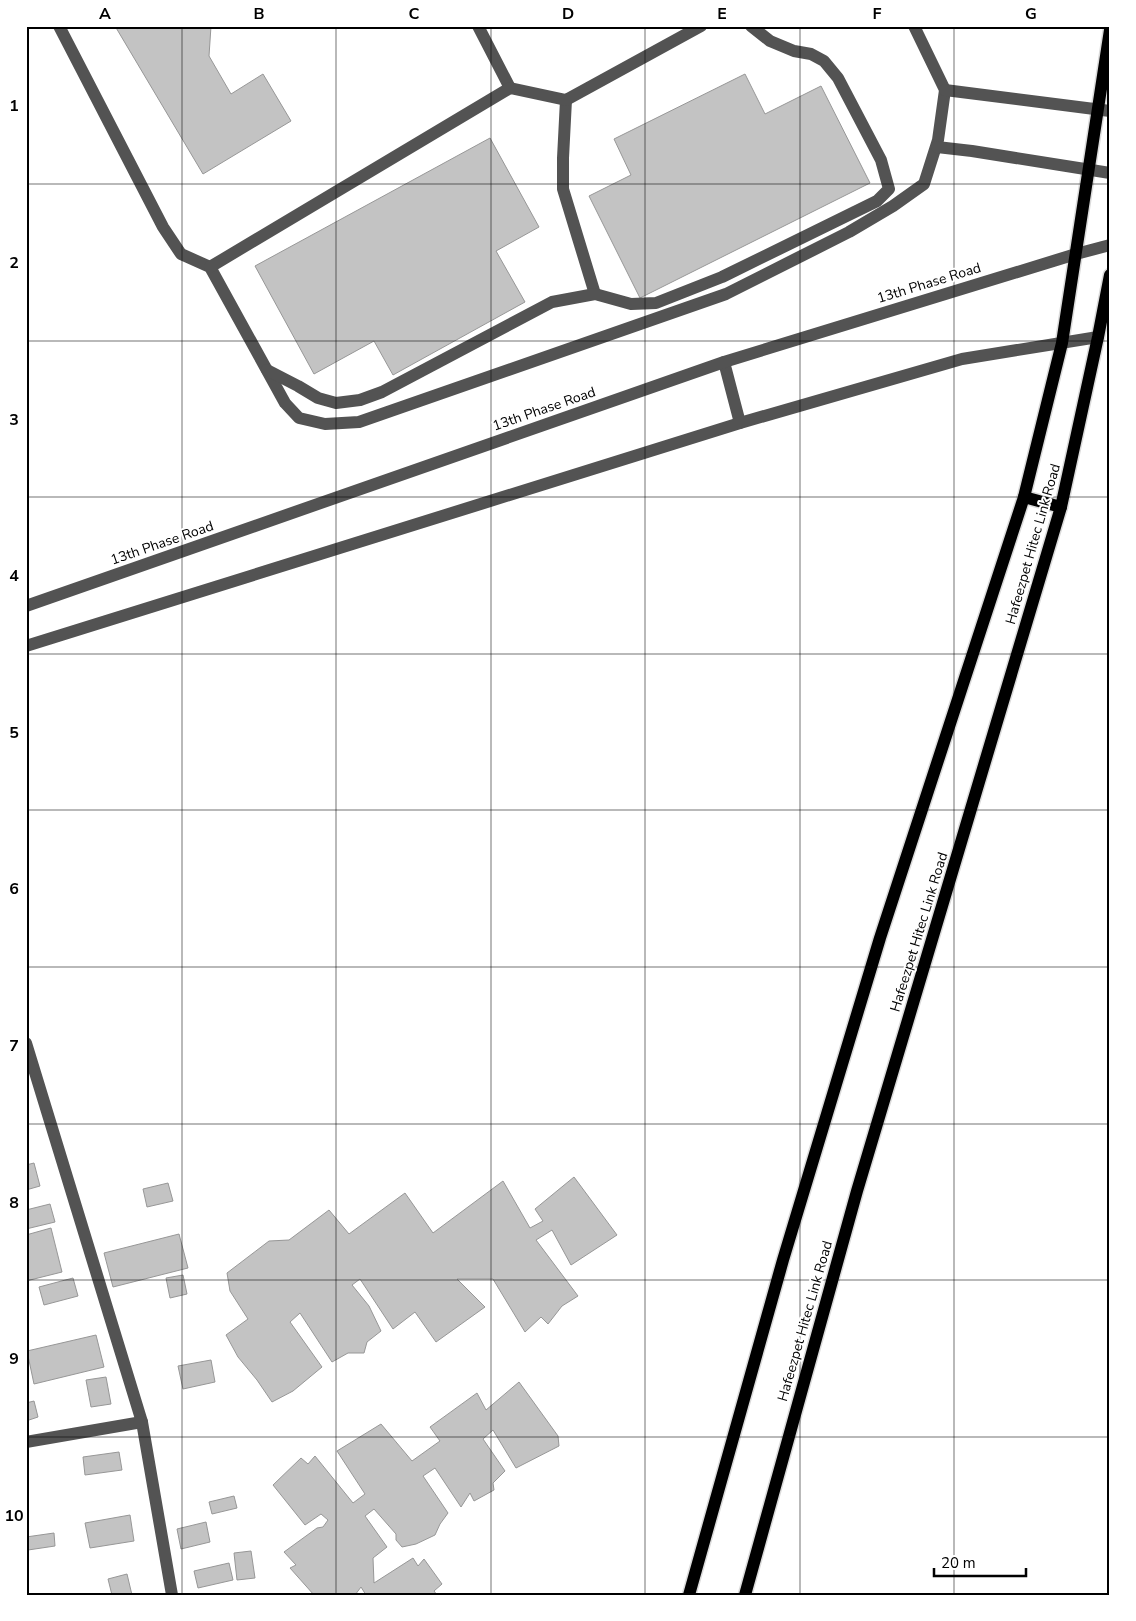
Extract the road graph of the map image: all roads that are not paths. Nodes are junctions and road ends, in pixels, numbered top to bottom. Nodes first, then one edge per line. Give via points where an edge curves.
1 (59, 26) edge
2 (478, 26) edge
3 (701, 26) edge
4 (751, 26) edge
5 (914, 26) edge
6 (1110, 30) edge
7 (510, 88) junction
8 (945, 90) junction
9 (566, 100) junction
10 (1104, 110) edge
11 (937, 147) junction
12 (1088, 169) junction
13 (1110, 173) edge
14 (1110, 245) edge
15 (1076, 254) junction
16 (210, 267) junction
17 (1110, 276) edge
18 (595, 294) junction
19 (1098, 338) junction
20 (1062, 343) junction
21 (724, 362) junction
22 (267, 370) junction
23 (740, 423) junction
24 (1024, 497) junction
25 (1062, 507) junction
26 (26, 606) edge
27 (26, 646) edge
28 (26, 1043) edge
29 (142, 1422) junction
30 (26, 1442) edge
31 (172, 1595) edge
32 (689, 1595) edge
33 (745, 1595) edge

1 - 16 street via 163,227 181,254
2 - 7 street
3 - 9 street
4 - 18 street via 770,42 824,61 838,78 880,160 889,189 878,201 722,277 656,303 631,304
5 - 8 street
6 - 10 main road, Hafeezpet Hitec Link Road
7 - 9 street
7 - 16 street
8 - 10 street
8 - 11 street
9 - 18 street via 563,189
10 - 12 main road, Hafeezpet Hitec Link Road
11 - 12 street
11 - 22 street via 924,184 893,206 726,294 359,422 325,424 299,418 285,404
12 - 13 street
12 - 15 main road, Hafeezpet Hitec Link Road
14 - 15 street, 13th Phase Road
15 - 20 main road, Hafeezpet Hitec Link Road
15 - 21 street, 13th Phase Road
16 - 22 street
17 - 19 main road, Hafeezpet Hitec Link Road
18 - 22 street via 552,302 382,392 360,400 336,402 318,398
19 - 20 street
19 - 25 main road, Hafeezpet Hitec Link Road
20 - 23 street via 962,359
20 - 24 main road, Hafeezpet Hitec Link Road
21 - 23 street
21 - 26 street, 13th Phase Road
23 - 27 street
24 - 25 main road
24 - 32 main road, Hafeezpet Hitec Link Road via 880,938 783,1260
25 - 33 main road, Hafeezpet Hitec Link Road via 857,1191
28 - 29 street
29 - 30 street
29 - 31 street

